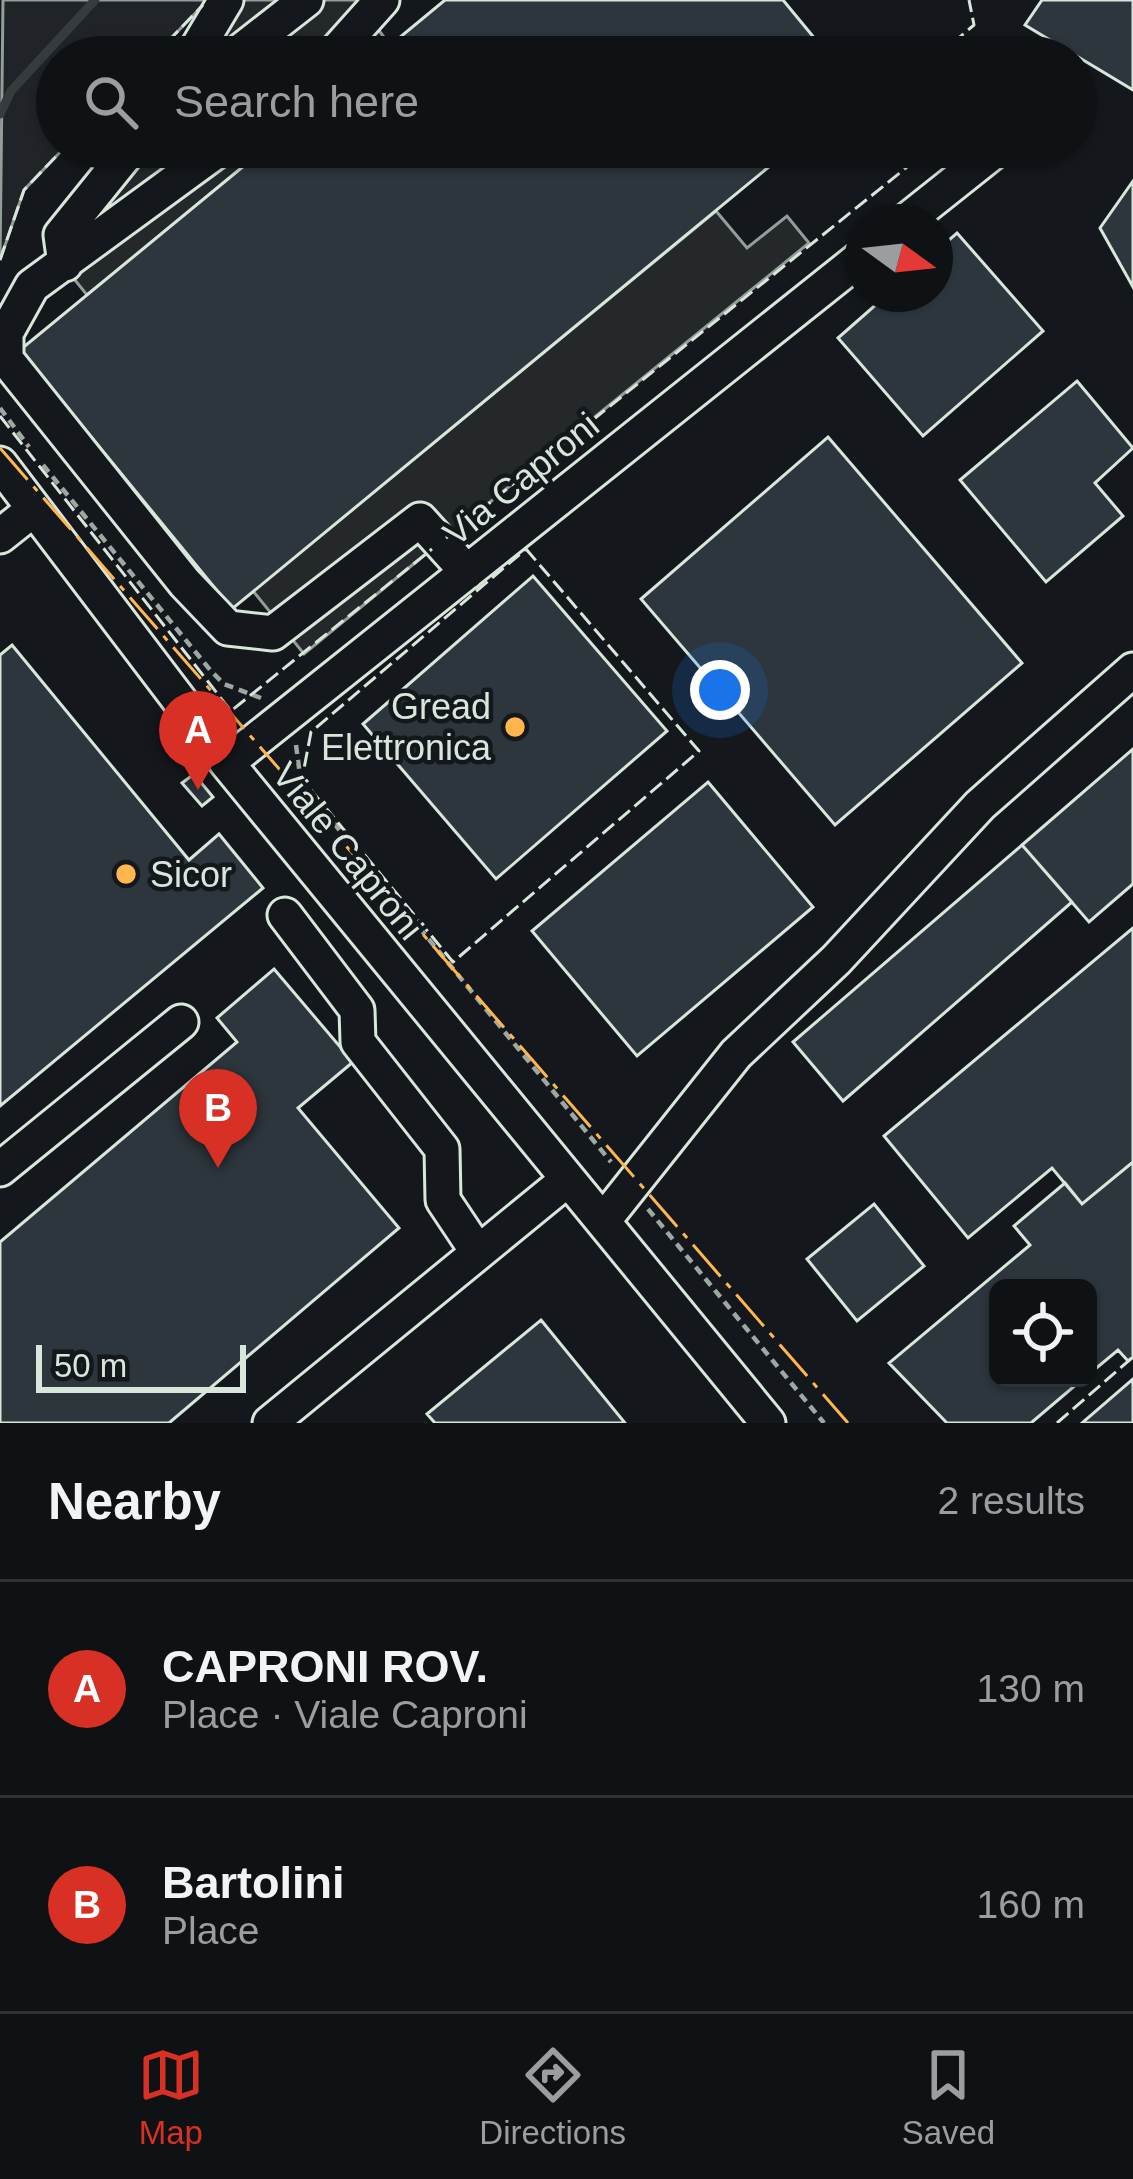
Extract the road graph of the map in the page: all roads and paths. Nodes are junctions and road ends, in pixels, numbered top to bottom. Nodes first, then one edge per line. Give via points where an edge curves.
1 (226, 0) edge
2 (306, 0) edge
3 (382, 0) edge
4 (205, 36) edge
5 (260, 36) edge
6 (350, 36) edge
7 (115, 168) edge
8 (194, 168) edge
9 (973, 168) edge
10 (928, 204) edge
11 (65, 264) junction
12 (845, 270) edge
13 (0, 408) edge
14 (0, 464) edge
15 (34, 508) junction
16 (0, 536) edge
17 (467, 572) junction
18 (1133, 670) edge
19 (272, 709) dead end
20 (290, 731) dead end
21 (227, 763) junction
22 (285, 915) dead end
23 (181, 1022) dead end
24 (0, 1169) edge
25 (567, 1180) junction
26 (630, 1187) junction
27 (604, 1220) junction
28 (477, 1251) junction
29 (270, 1423) edge
30 (768, 1423) edge
31 (824, 1423) edge

1 - 4 street
2 - 5 street
3 - 6 street
7 - 11 street via 61,235
8 - 11 street
9 - 10 street
11 - 17 street via 32,286 6,333 7,359 228,628 273,633 420,520
12 - 17 street, Via Caproni
13 - 19 path via 211,671
14 - 15 street, Viale Caproni
15 - 16 street
15 - 21 street, Viale Caproni
17 - 21 street, Via Caproni
18 - 26 street via 980,805 736,1054
20 - 26 path via 302,783
21 - 25 street, Viale Caproni
22 - 28 street via 357,1010 358,1042 442,1149 443,1200
23 - 24 street
25 - 27 street, Viale Caproni
25 - 28 street
26 - 27 street
26 - 31 path
27 - 30 street, Viale Caproni
28 - 29 street

